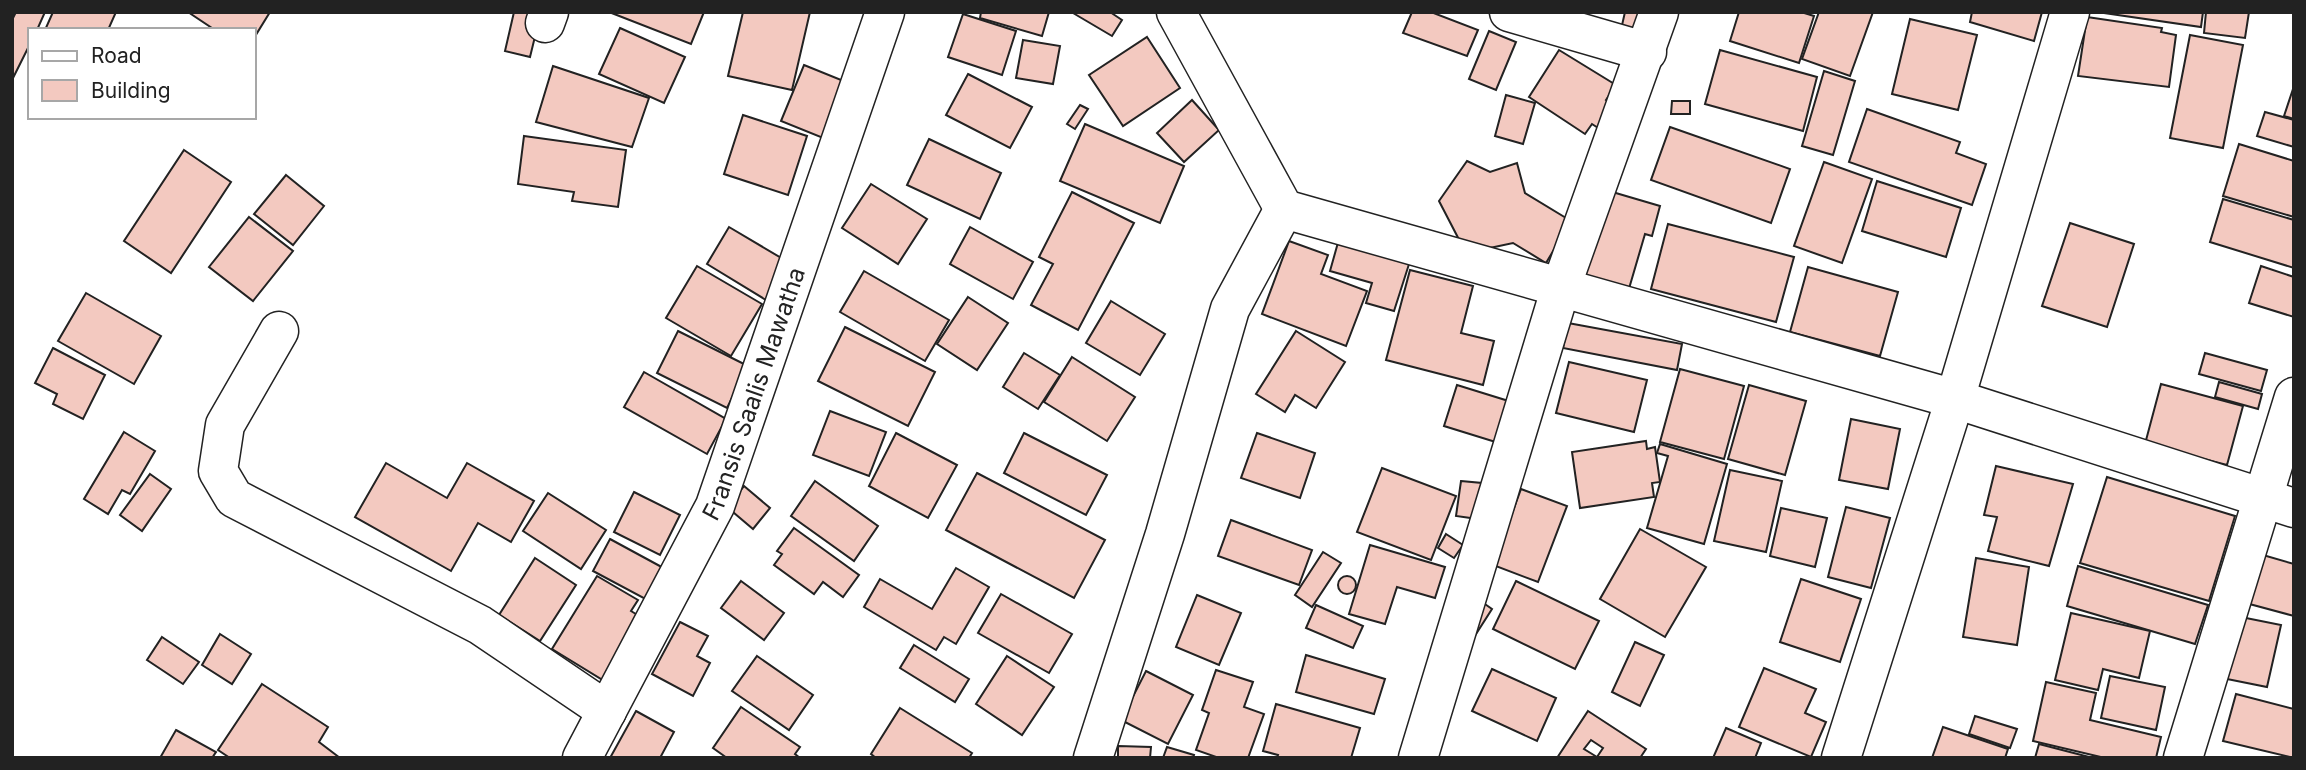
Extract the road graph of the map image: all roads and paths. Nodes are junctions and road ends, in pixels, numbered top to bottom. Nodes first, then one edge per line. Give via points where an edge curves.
1 (886, 12) edge
2 (1176, 12) edge
3 (1508, 12) edge
4 (1659, 12) edge
5 (2070, 12) edge
6 (1647, 52) junction
7 (1284, 209) junction
8 (1561, 287) junction
9 (279, 331) dead end
10 (2294, 397) edge
11 (1955, 399) junction
12 (2278, 503) edge
13 (607, 711) junction
14 (582, 758) edge
15 (1093, 758) edge
16 (1418, 758) edge
17 (1841, 758) edge
18 (2183, 758) edge

1 - 13 street, Fransis Saalis Mawatha via 715,506
2 - 7 street
3 - 6 street
4 - 6 street
5 - 11 street
6 - 8 street
7 - 8 street
7 - 15 street via 1230,309
8 - 11 street
8 - 16 street
9 - 13 street via 225,425 218,471 234,498 480,625
10 - 12 street
11 - 12 street
11 - 17 street
12 - 18 street
13 - 14 street, Fransis Saalis Mawatha

